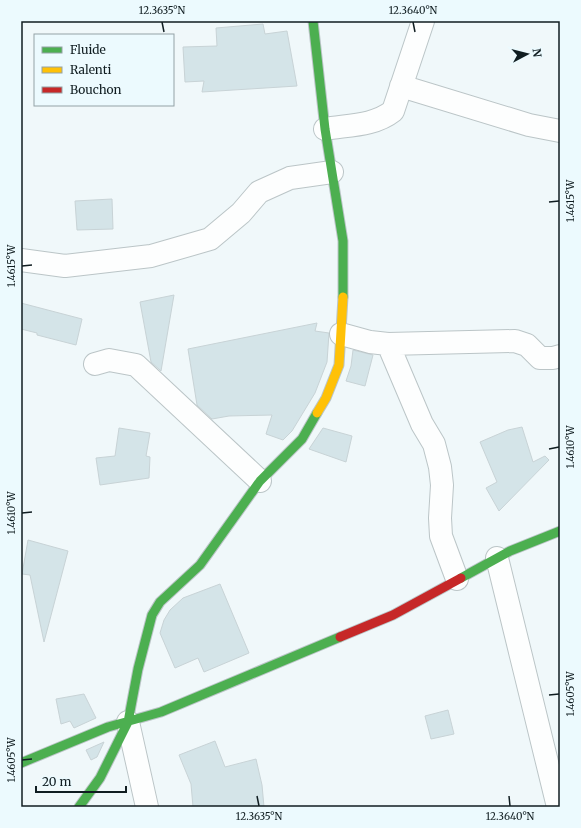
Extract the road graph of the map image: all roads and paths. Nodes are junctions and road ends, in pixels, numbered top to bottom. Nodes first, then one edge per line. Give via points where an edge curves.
1 (313, 21) edge
2 (423, 21) edge
3 (401, 86) junction
4 (325, 128) junction
5 (560, 131) edge
6 (332, 172) junction
7 (21, 260) edge
8 (341, 334) junction
9 (388, 344) junction
10 (560, 356) edge
11 (95, 364) dead end
12 (260, 481) junction
13 (560, 531) edge
14 (497, 558) junction
15 (457, 579) junction
16 (128, 722) junction
17 (21, 763) edge
18 (79, 807) edge
19 (147, 807) edge
20 (558, 807) edge

1 - 4 street
2 - 3 street
3 - 4 street via 393,111 380,119
3 - 5 street via 529,125
4 - 6 street
6 - 7 street via 290,178 259,192 241,213 210,239 151,256 65,266
6 - 8 street via 343,241
8 - 9 street
8 - 12 street via 339,365 326,398 302,439
9 - 10 street via 515,341 527,345 540,358
9 - 15 street via 422,424 434,444 442,485 441,536
11 - 12 street via 109,360 136,365
12 - 16 street via 200,566 160,602 152,615
13 - 14 street
14 - 15 street
14 - 20 street
15 - 16 street via 393,615 161,712
16 - 17 street via 108,727
16 - 18 street via 100,778
16 - 19 street

